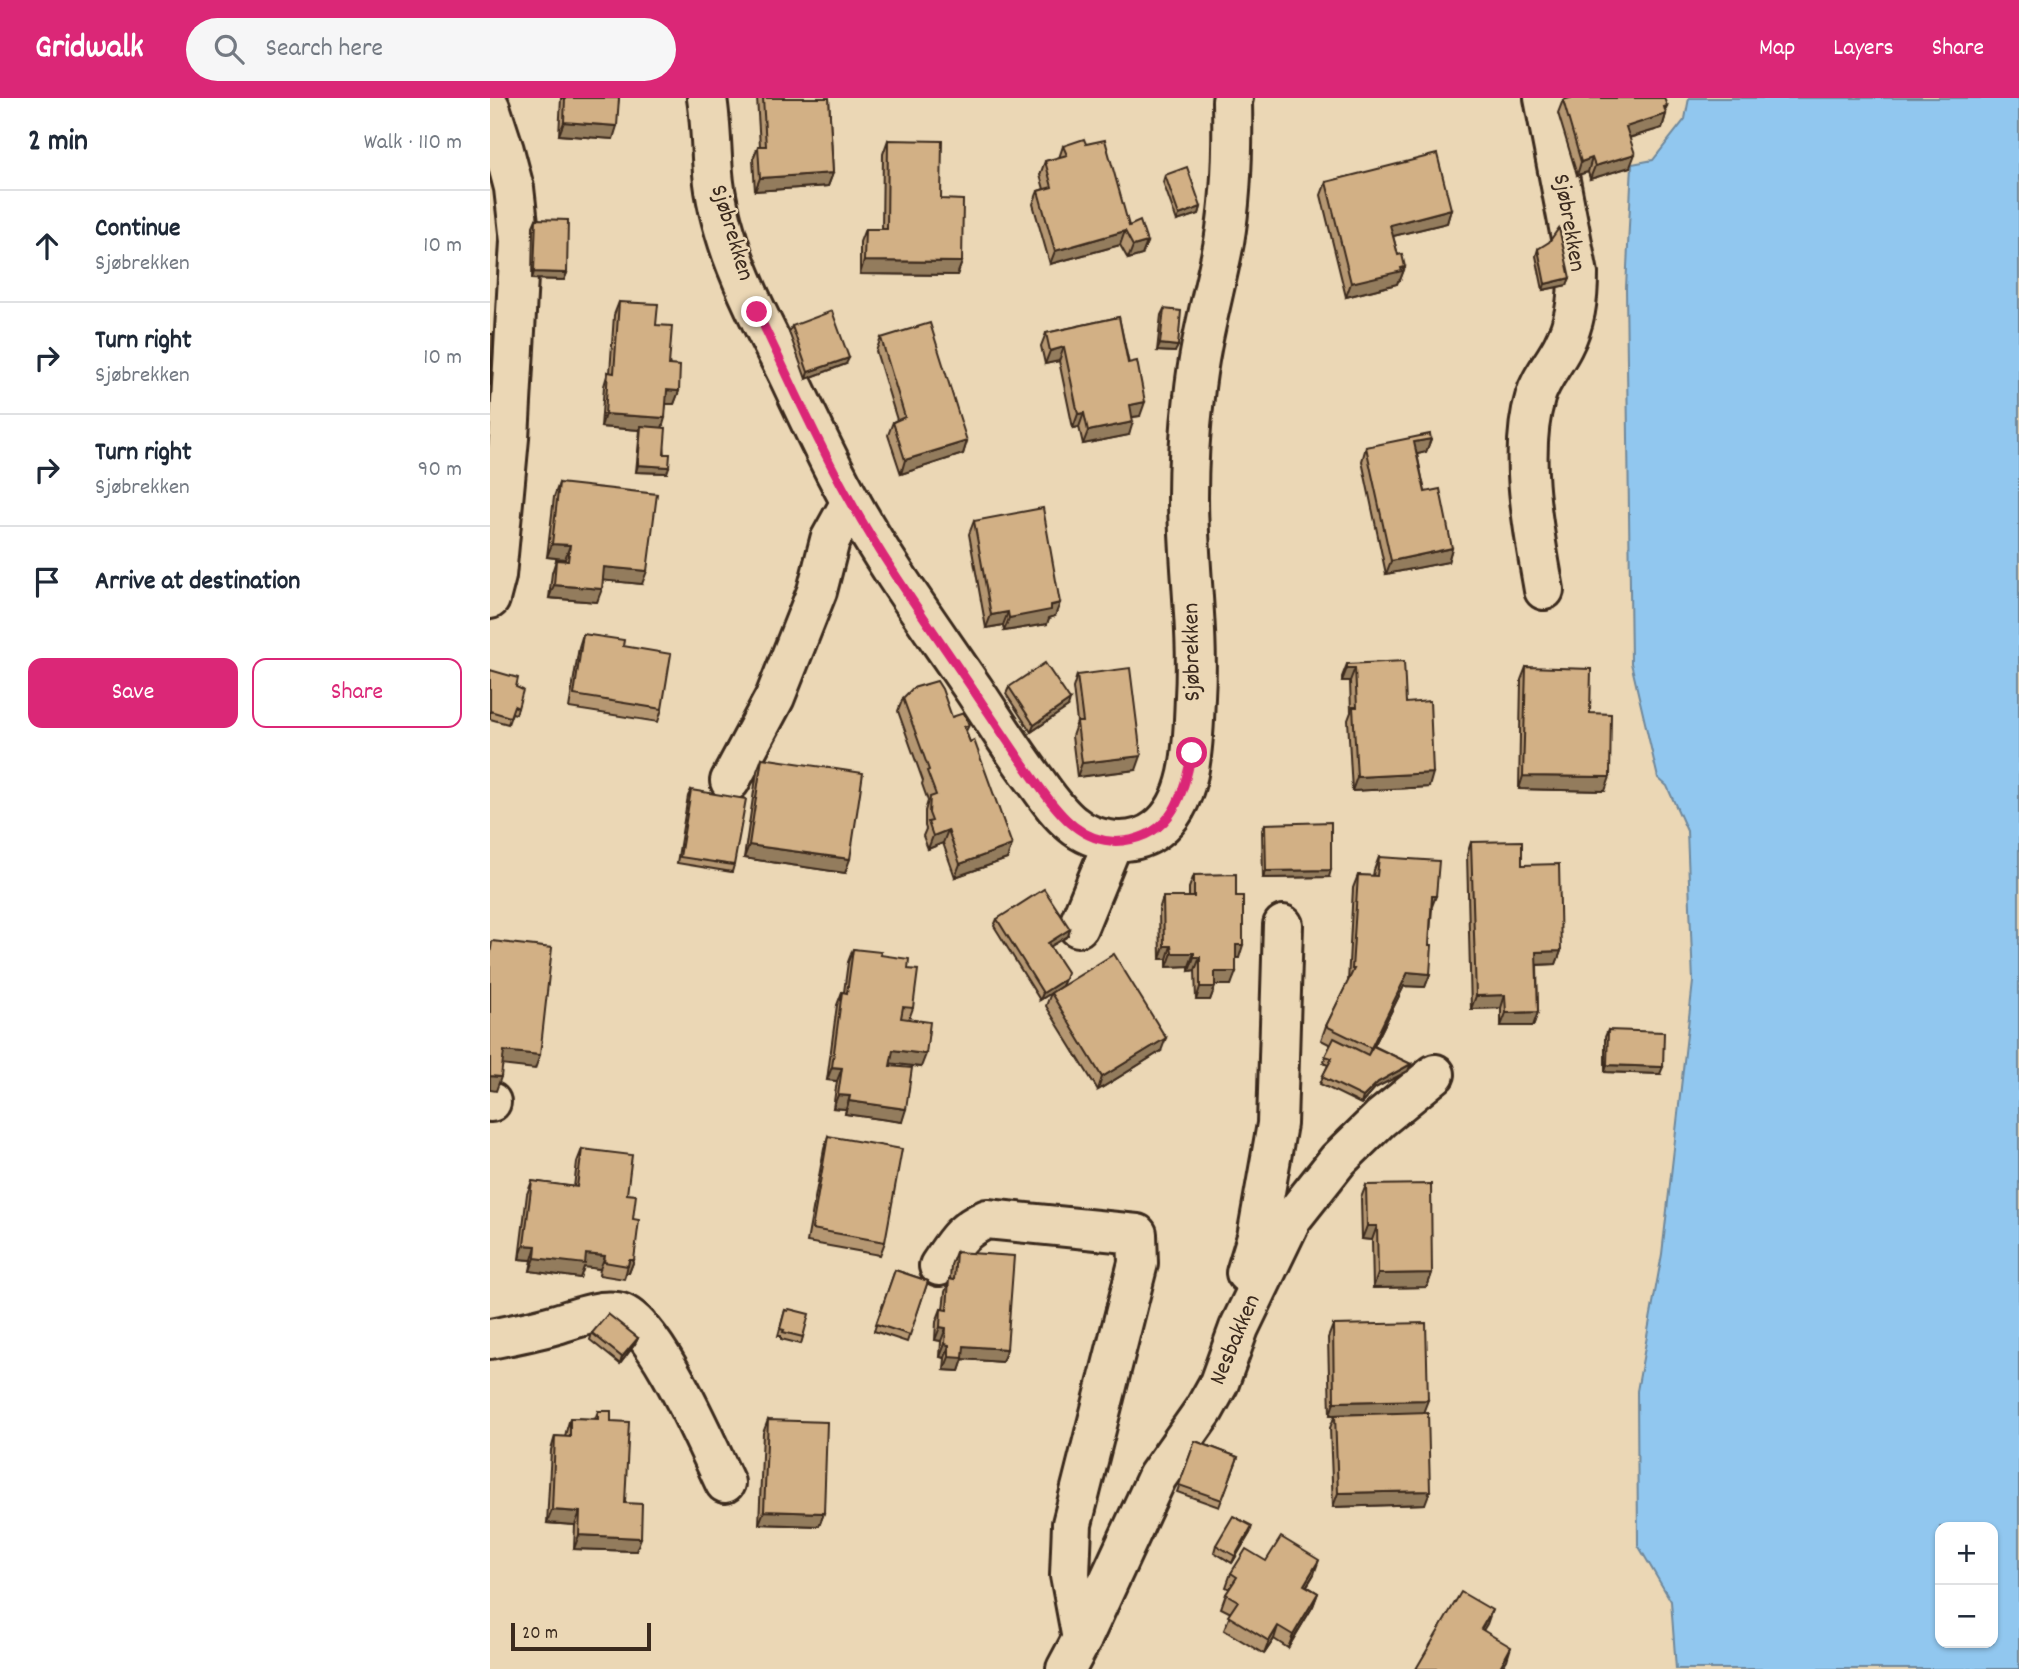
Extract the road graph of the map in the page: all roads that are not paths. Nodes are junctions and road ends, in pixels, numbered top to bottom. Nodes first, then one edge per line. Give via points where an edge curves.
1 (707, 98) edge
2 (1544, 98) edge
3 (1232, 99) edge
4 (490, 107) edge
5 (500, 434) edge
6 (851, 502) junction
7 (1544, 590) dead end
8 (490, 599) edge
9 (730, 781) dead end
10 (1113, 842) junction
11 (1283, 925) dead end
12 (1078, 927) dead end
13 (1435, 1074) dead end
14 (939, 1266) dead end
15 (1245, 1316) junction
16 (490, 1339) edge
17 (725, 1483) dead end
18 (1074, 1654) edge

1 - 6 street, Sjøbrekken via 713,175 733,254
2 - 7 street, Sjøbrekken via 1578,274 1572,327 1535,397 1529,428 1534,530
3 - 10 street, Sjøbrekken via 1231,190 1201,344 1189,453 1196,680 1192,753 1185,786 1172,814 1156,831
4 - 5 street via 514,188 520,241
5 - 8 street via 496,576
6 - 9 street via 830,540 817,591 775,697
6 - 10 street, Sjøbrekken via 1026,769 1073,826
10 - 12 street
11 - 15 street via 1277,1124 1257,1237 1240,1299
13 - 15 street, Nesbakken via 1380,1119 1312,1190 1292,1218
14 - 18 street, Nesbakken via 960,1235 987,1219 1137,1234 1138,1263 1072,1524
15 - 18 street, Nesbakken via 1219,1383 1157,1477
16 - 17 street via 598,1314 624,1315 639,1326 666,1363

